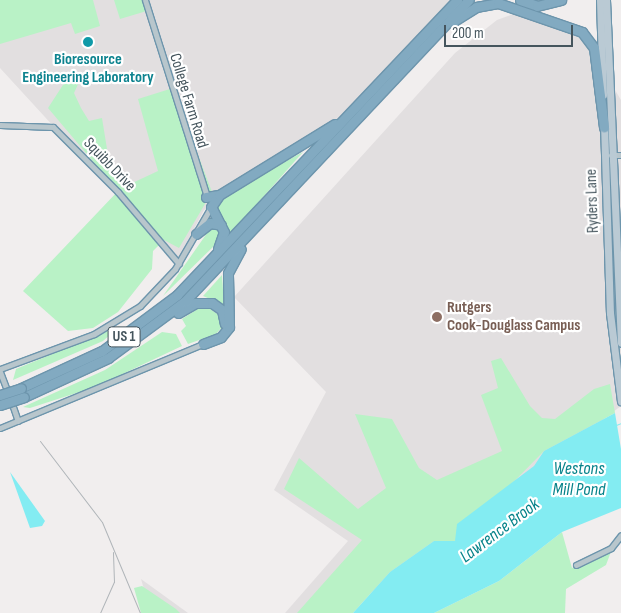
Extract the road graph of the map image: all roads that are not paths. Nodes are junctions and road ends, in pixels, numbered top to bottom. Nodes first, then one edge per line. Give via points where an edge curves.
1 (145, 0) edge
2 (451, 0) edge
3 (457, 0) edge
4 (469, 0) edge
5 (520, 0) edge
6 (561, 0) edge
7 (600, 0) edge
8 (606, 0) edge
9 (435, 30) junction
10 (362, 102) junction
11 (0, 125) edge
12 (604, 127) junction
13 (605, 155) junction
14 (617, 155) edge
15 (218, 195) junction
16 (206, 197) junction
17 (211, 207) junction
18 (260, 222) junction
19 (221, 225) junction
20 (196, 234) junction
21 (211, 262) junction
22 (179, 264) junction
23 (160, 322) junction
24 (621, 343) edge
25 (203, 344) junction
26 (0, 370) edge
27 (22, 392) junction
28 (0, 395) edge
29 (621, 400) edge
30 (0, 405) edge
31 (18, 421) junction
32 (0, 428) edge
33 (621, 535) edge
34 (576, 565) dead end

1 - 16 street, College Farm Road
2 - 9 highway
3 - 9 highway, US 1
4 - 9 highway, US 1
5 - 6 highway via 537,6
7 - 12 main road, Ryders Lane
8 - 14 main road, Ryders Lane
9 - 10 highway, US 1
9 - 12 highway via 472,9 495,3 579,30 594,48
9 - 18 highway, US 1
10 - 15 highway via 322,134
10 - 21 highway, US 1
11 - 22 street, Squibb Drive via 52,127 118,192
12 - 13 main road, Ryders Lane
13 - 14 street
13 - 29 main road, Ryders Lane via 610,313
14 - 24 main road, Ryders Lane
15 - 16 highway
15 - 17 highway
16 - 17 street, College Farm Road
17 - 19 highway
17 - 20 street
18 - 23 highway, US 1
18 - 25 highway via 229,270 229,327 221,337
19 - 20 highway via 210,223
19 - 21 highway via 224,238
20 - 22 street
21 - 27 highway, US 1 via 166,306 122,338
22 - 26 street via 152,295 114,324
23 - 25 highway via 196,303 216,304 224,314 225,326
23 - 27 highway, US 1 via 94,366
25 - 31 street
26 - 31 street
27 - 28 highway, US 1, bridge
27 - 30 highway, US 1, bridge
31 - 32 street
33 - 34 street via 611,548

